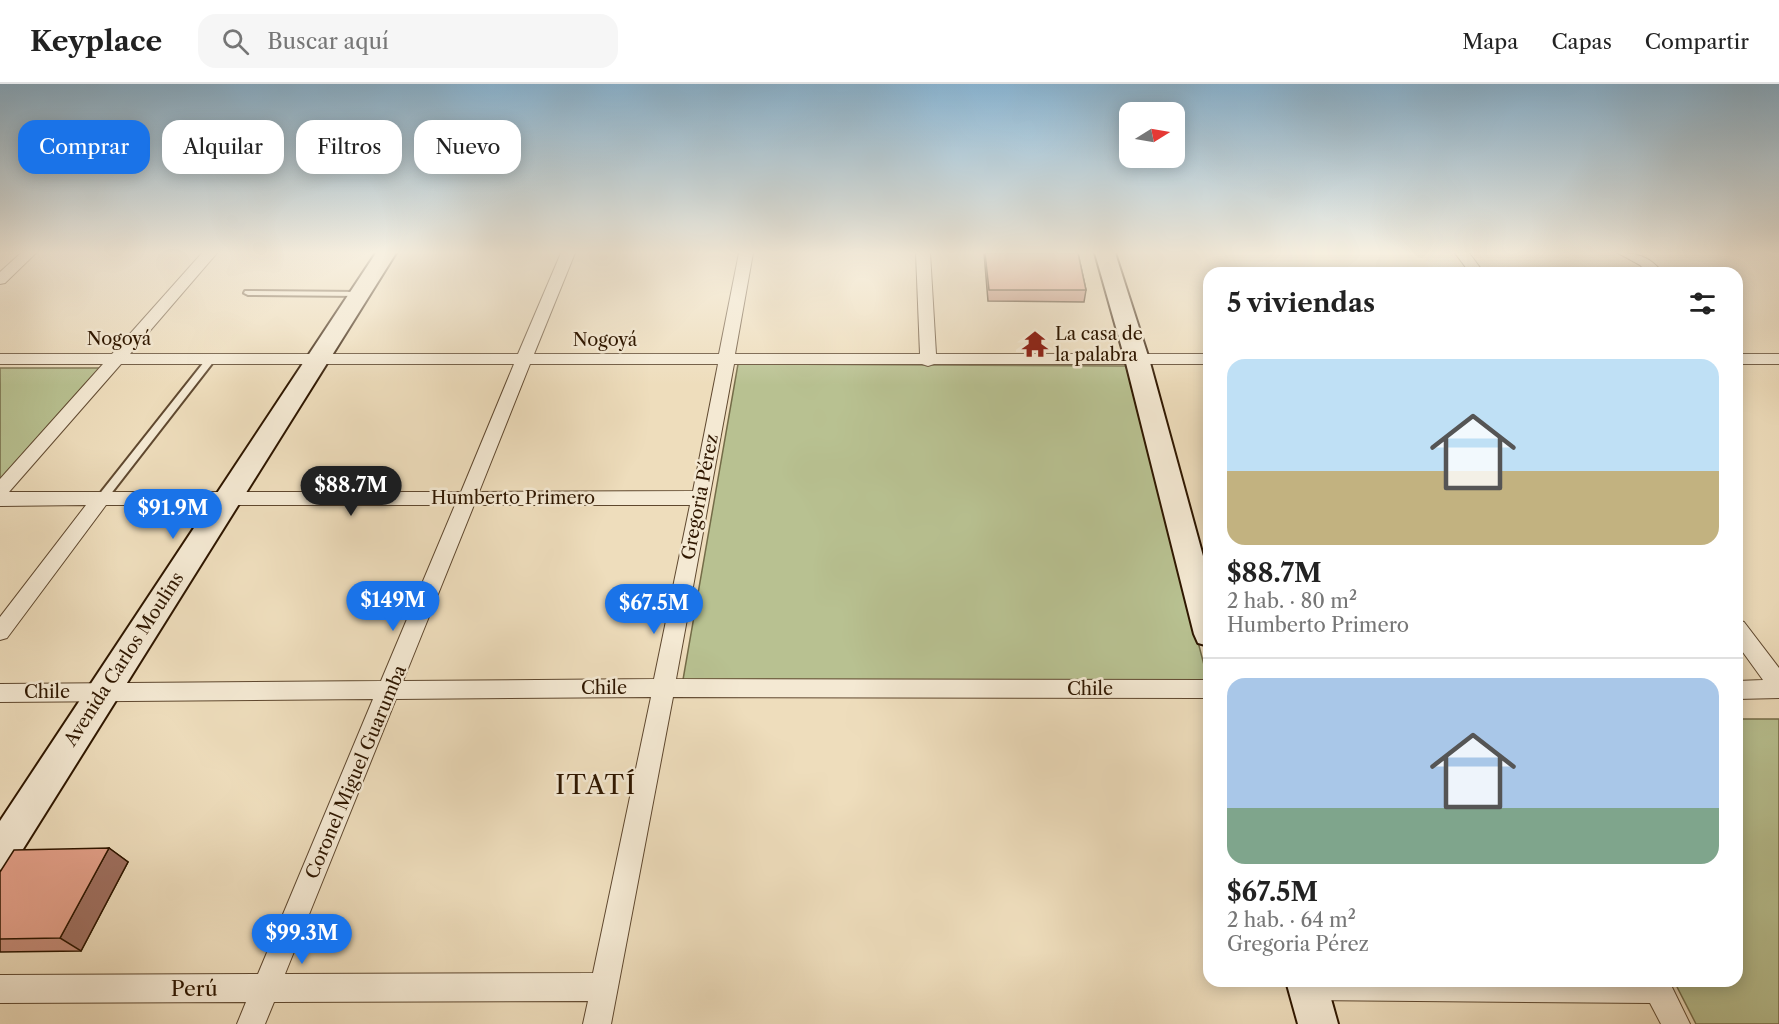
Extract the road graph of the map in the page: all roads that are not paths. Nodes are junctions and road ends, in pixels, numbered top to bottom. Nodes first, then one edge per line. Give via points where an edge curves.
1 (172, 297) edge
2 (358, 297) edge
3 (551, 297) edge
4 (738, 297) edge
5 (925, 297) edge
6 (1118, 297) edge
7 (0, 358) edge
8 (1743, 358) edge
9 (117, 359) junction
10 (212, 359) junction
11 (317, 359) junction
12 (526, 359) junction
13 (1137, 359) junction
14 (1203, 359) edge
15 (1779, 359) edge
16 (726, 360) junction
17 (928, 360) junction
18 (0, 491) edge
19 (102, 498) junction
20 (226, 498) junction
21 (469, 498) junction
22 (701, 498) junction
23 (0, 499) edge
24 (1203, 611) edge
25 (0, 632) edge
26 (1743, 636) edge
27 (1779, 687) edge
28 (663, 688) junction
29 (390, 689) junction
30 (1203, 689) edge
31 (1743, 690) edge
32 (104, 692) junction
33 (0, 693) edge
34 (0, 853) edge
35 (266, 987) junction
36 (604, 987) junction
37 (1307, 987) edge
38 (1657, 987) edge
39 (0, 989) edge
40 (251, 1024) edge
41 (597, 1024) edge
42 (1318, 1024) edge
43 (1676, 1024) edge

1 - 9 street
2 - 11 street, Avenida Carlos Moulins
3 - 12 street, Coronel Miguel Guarumba
4 - 16 street, Gregoria Pérez
5 - 17 street
6 - 13 street
7 - 9 street, Nogoyá
8 - 15 street
9 - 10 street, Nogoyá
9 - 18 street
10 - 11 street, Nogoyá
10 - 19 lane
11 - 12 street, Nogoyá
11 - 20 street, Avenida Carlos Moulins
12 - 16 street, Nogoyá
12 - 21 street, Coronel Miguel Guarumba
13 - 14 street, Nogoyá
13 - 17 street, Nogoyá
13 - 24 street
16 - 17 street, Nogoyá
16 - 22 street, Gregoria Pérez
19 - 20 street, Humberto Primero
19 - 23 street, Humberto Primero
19 - 25 street
20 - 21 street, Humberto Primero
20 - 32 street, Avenida Carlos Moulins
21 - 22 street, Humberto Primero
21 - 29 street, Coronel Miguel Guarumba
22 - 28 street, Gregoria Pérez
26 - 27 street
27 - 31 street
28 - 29 street, Chile
28 - 30 street, Chile
28 - 36 street, Gregoria Pérez
29 - 32 street, Chile
29 - 35 street, Coronel Miguel Guarumba
32 - 33 street, Chile
32 - 34 street, Avenida Carlos Moulins
35 - 36 street, Perú
35 - 39 street, Perú
35 - 40 street, Coronel Miguel Guarumba
36 - 41 street, Gregoria Pérez
37 - 42 street
38 - 43 street

